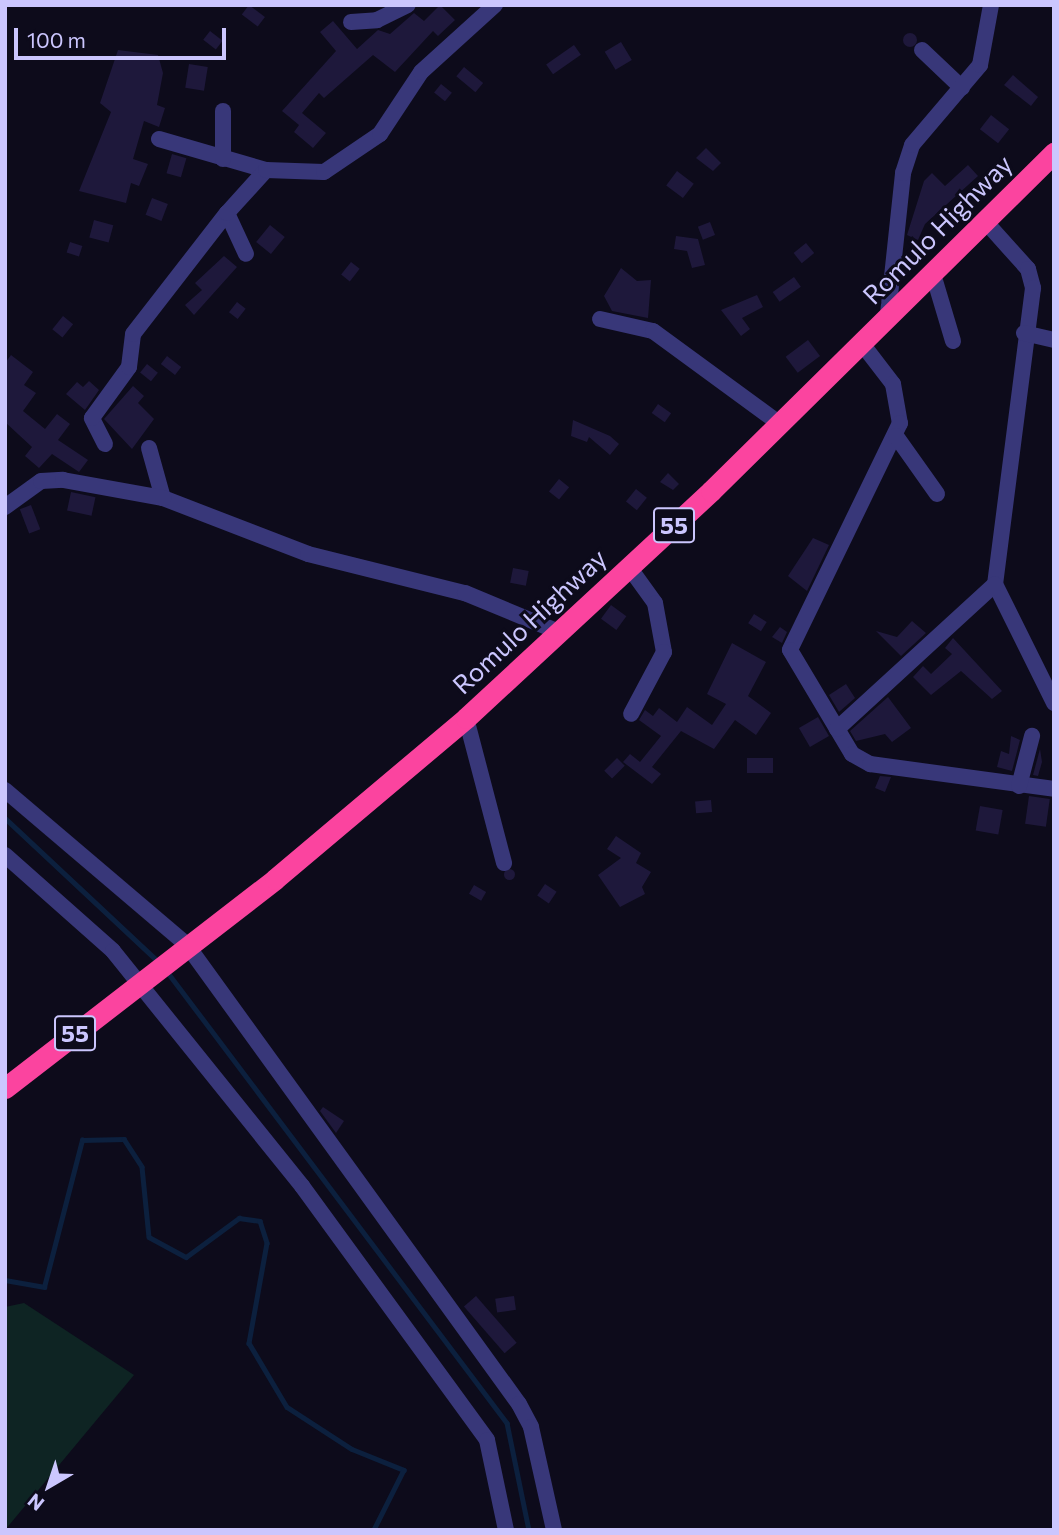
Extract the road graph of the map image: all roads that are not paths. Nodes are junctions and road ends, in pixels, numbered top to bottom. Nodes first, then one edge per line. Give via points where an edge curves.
1 (408, 5) edge
2 (495, 5) edge
3 (991, 5) edge
4 (351, 22) dead end
5 (922, 50) dead end
6 (962, 88) junction
7 (223, 111) dead end
8 (159, 139) dead end
9 (1054, 153) edge
10 (223, 159) junction
11 (266, 170) junction
12 (227, 214) junction
13 (984, 220) junction
14 (246, 254) dead end
15 (933, 274) junction
16 (888, 314) junction
17 (600, 319) dead end
18 (1024, 333) junction
19 (1054, 340) edge
20 (953, 341) dead end
21 (863, 345) junction
22 (780, 424) junction
23 (896, 436) junction
24 (105, 443) dead end
25 (149, 448) dead end
26 (937, 494) dead end
27 (163, 498) junction
28 (5, 507) edge
29 (629, 567) junction
30 (995, 584) junction
31 (559, 632) junction
32 (1054, 703) edge
33 (631, 714) dead end
34 (466, 718) junction
35 (837, 729) junction
36 (1032, 736) dead end
37 (1019, 786) junction
38 (1054, 789) edge
39 (5, 790) edge
40 (5, 855) edge
41 (504, 863) dead end
42 (183, 948) junction
43 (143, 979) junction
44 (5, 1088) edge
45 (506, 1530) edge
46 (554, 1530) edge

1 - 4 street via 377,20
2 - 11 street via 421,72 380,134 345,161 314,176
3 - 6 street via 980,65
5 - 6 street
6 - 16 street via 912,145 902,173
7 - 10 street
8 - 10 street
9 - 13 highway, Romulo Highway / 55
10 - 11 street
11 - 12 street
12 - 14 street
12 - 24 street via 133,334 129,367 92,418
13 - 15 highway, Romulo Highway / 55
13 - 18 street via 1032,278
15 - 16 highway, Romulo Highway / 55
15 - 20 street
16 - 21 highway, Romulo Highway / 55
17 - 22 street via 653,331
18 - 19 street
18 - 30 street
21 - 22 highway, Romulo Highway / 55
21 - 23 street via 893,384 899,404
22 - 29 highway, Romulo Highway / 55
23 - 26 street
23 - 35 street via 790,650
25 - 27 street
27 - 28 street via 63,480 41,481
27 - 31 street via 308,554 465,593
29 - 31 highway, Romulo Highway / 55
29 - 33 street via 655,603 664,652
30 - 32 street
30 - 35 street
31 - 34 highway, Romulo Highway / 55
34 - 41 street
34 - 42 highway, Romulo Highway / 55 via 275,879
35 - 37 street via 852,754 870,764
36 - 37 street
37 - 38 street
39 - 42 street
40 - 43 street
42 - 43 highway, Romulo Highway / 55
42 - 46 street via 519,1404 531,1427
43 - 44 highway, Romulo Highway / 55
43 - 45 street via 302,1186 487,1440

